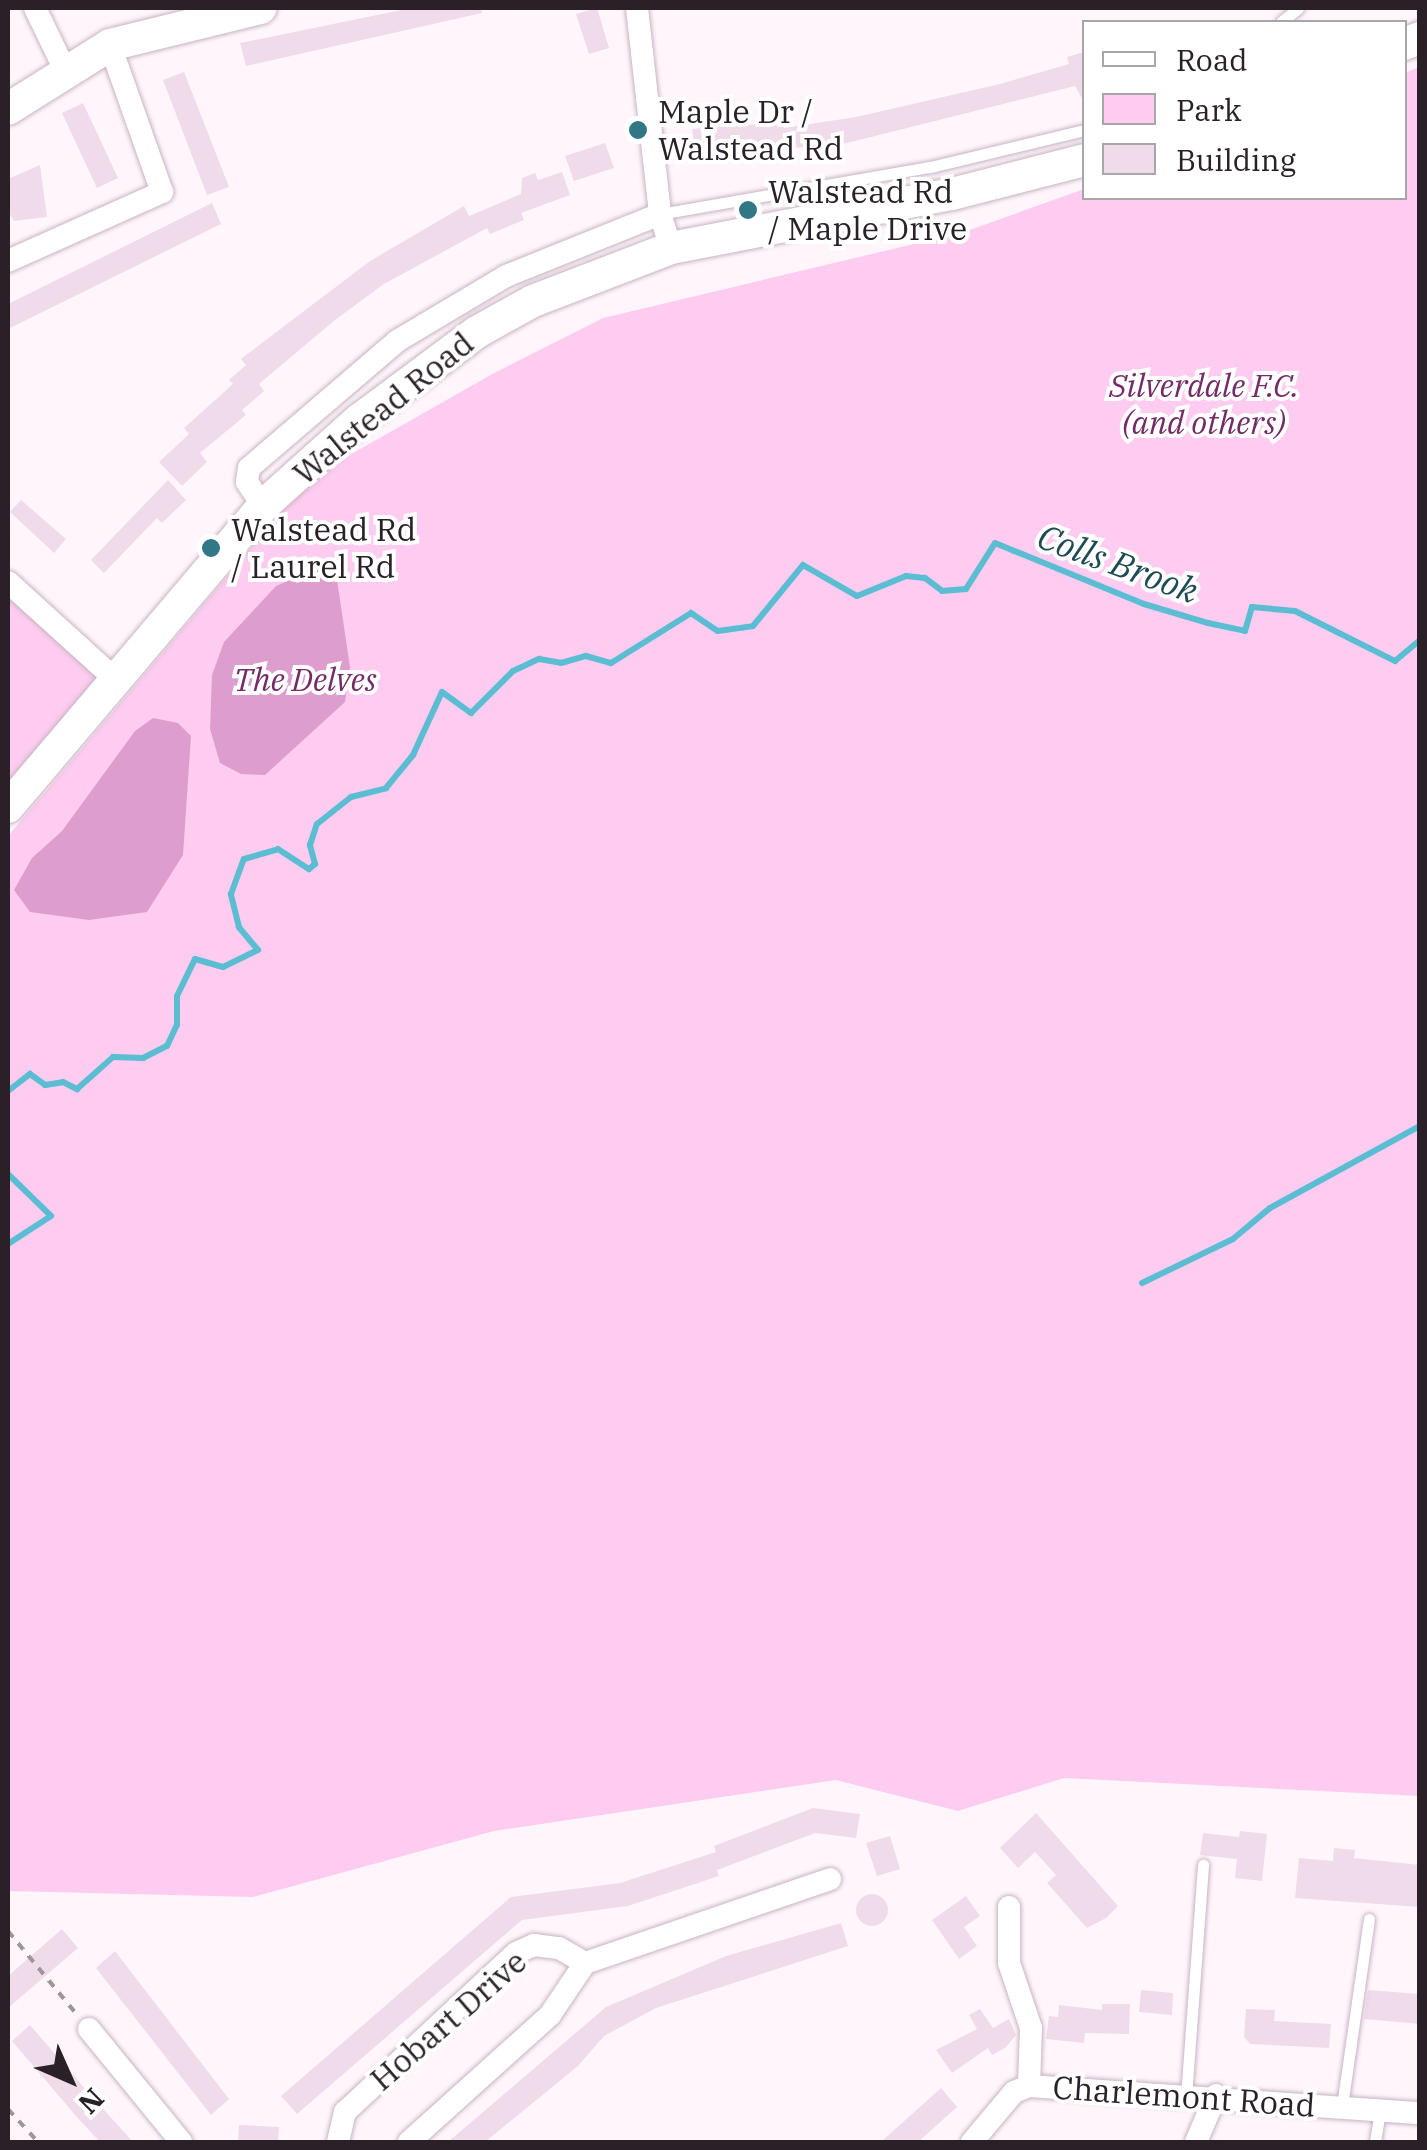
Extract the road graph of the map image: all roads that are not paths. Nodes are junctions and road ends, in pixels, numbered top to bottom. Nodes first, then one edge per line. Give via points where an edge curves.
1 (34, 8) edge
2 (261, 8) edge
3 (637, 8) edge
4 (110, 45) junction
5 (65, 70) junction
6 (8, 109) edge
7 (1082, 130) edge
8 (1082, 161) edge
9 (660, 214) junction
10 (671, 248) junction
11 (8, 262) edge
12 (264, 506) junction
13 (8, 582) edge
14 (116, 680) junction
15 (8, 807) edge
16 (1203, 1864) dead end
17 (830, 1879) dead end
18 (1009, 1908) dead end
19 (1368, 1919) dead end
20 (585, 1962) junction
21 (89, 2029) road end
22 (1030, 2086) junction
23 (1216, 2095) junction
24 (1186, 2097) junction
25 (1342, 2106) junction
26 (1380, 2109) junction
27 (1420, 2113) edge
28 (181, 2142) edge
29 (338, 2142) edge
30 (409, 2142) edge
31 (972, 2142) edge
32 (1196, 2142) edge
33 (1375, 2142) edge

1 - 5 street
2 - 4 street
3 - 9 street
4 - 5 street
4 - 11 street via 162,192
5 - 6 street
7 - 9 lane via 930,167
8 - 10 street, Walstead Road via 952,194
9 - 10 street
9 - 12 street, Walstead Road via 506,276 398,342 249,468 246,482
10 - 12 street, Walstead Road via 533,301 476,332 359,420
12 - 14 street, Walstead Road
13 - 14 street
14 - 15 street, Walstead Road
16 - 24 lane
17 - 20 street
18 - 22 street via 1009,1964 1031,2028
19 - 25 lane
20 - 29 street, Hobart Drive via 559,1948 534,1945 516,1953 345,2112
20 - 30 street, Hobart Drive via 550,2015
21 - 28 street
22 - 24 street, Charlemont Road
22 - 31 street, Charlemont Road via 1014,2092
23 - 24 street, Charlemont Road
23 - 25 street, Charlemont Road
23 - 32 street
25 - 26 street, Charlemont Road
26 - 27 street, Charlemont Road
26 - 33 lane

